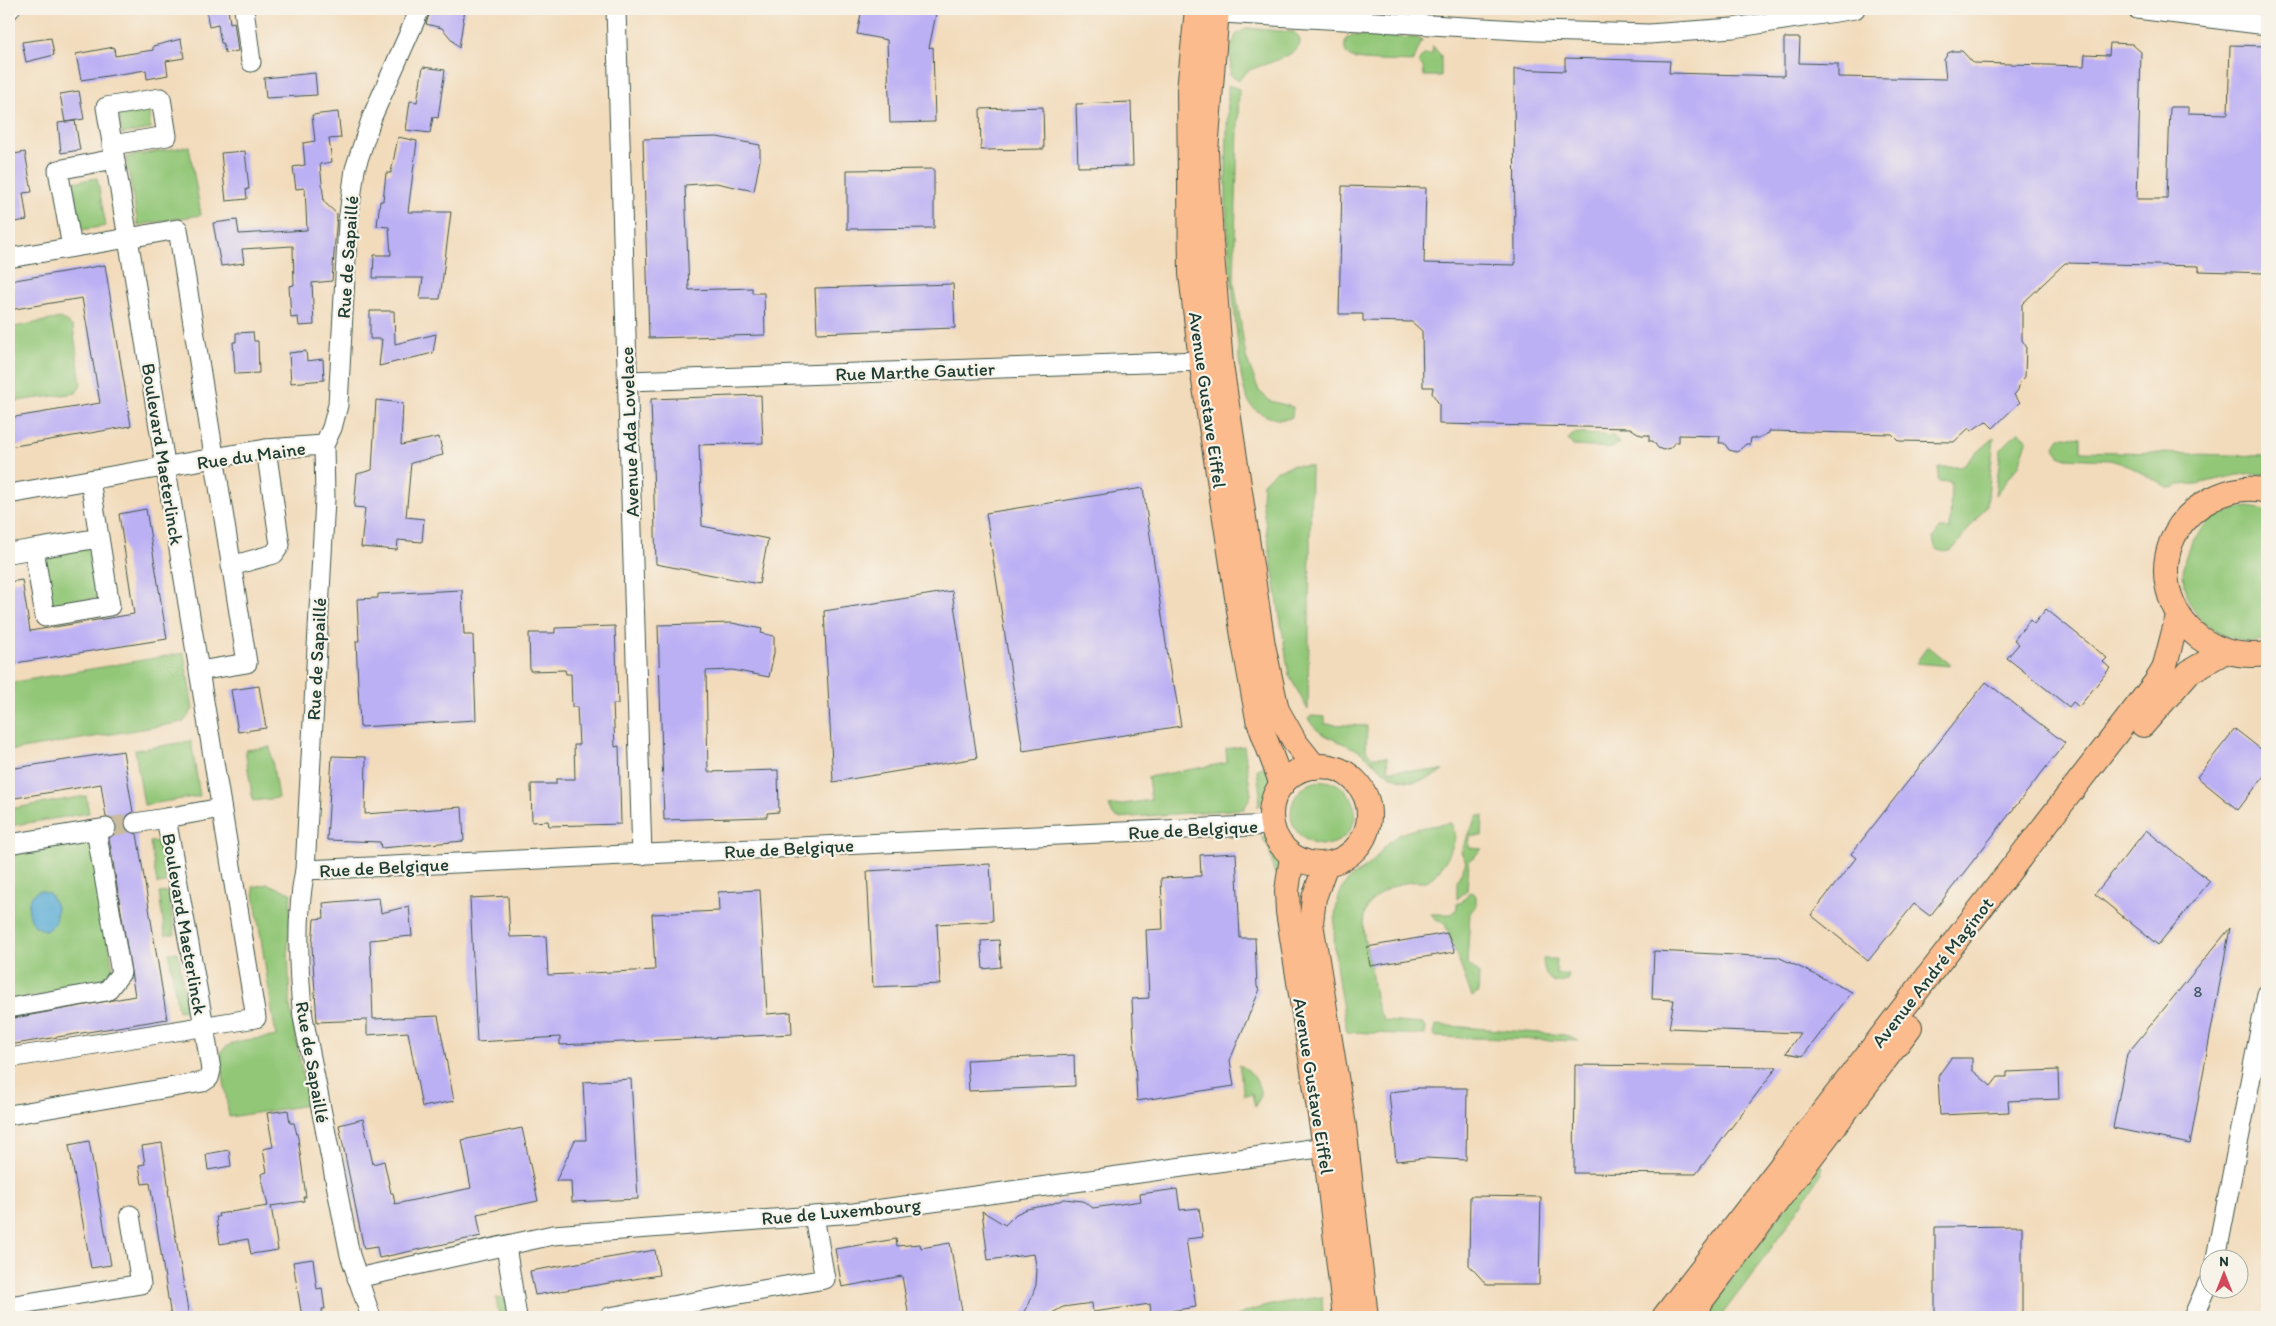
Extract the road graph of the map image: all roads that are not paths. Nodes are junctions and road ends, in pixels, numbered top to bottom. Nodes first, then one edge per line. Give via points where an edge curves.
1 (244, 9) edge
2 (420, 9) edge
3 (616, 9) edge
4 (1855, 9) edge
5 (2137, 9) edge
6 (1203, 10) edge
7 (1817, 12) edge
8 (1368, 14) edge
9 (2267, 25) edge
10 (251, 62) dead end
11 (128, 238) junction
12 (72, 247) junction
13 (9, 258) edge
14 (1201, 361) junction
15 (629, 380) junction
16 (324, 445) junction
17 (266, 449) junction
18 (214, 458) junction
19 (165, 467) junction
20 (90, 480) junction
21 (2267, 491) edge
22 (9, 494) edge
23 (99, 538) junction
24 (34, 549) junction
25 (9, 553) edge
26 (231, 566) junction
27 (2178, 616) junction
28 (2224, 652) junction
29 (2267, 654) edge
30 (199, 671) junction
31 (1315, 767) junction
32 (1282, 784) junction
33 (221, 808) junction
34 (166, 818) junction
35 (135, 823) tunnel mouth
36 (1272, 825) junction
37 (9, 844) edge
38 (642, 854) junction
39 (1292, 856) junction
40 (1326, 864) junction
41 (306, 870) junction
42 (2267, 994) edge
43 (9, 1008) edge
44 (204, 1026) junction
45 (9, 1058) edge
46 (9, 1115) edge
47 (1325, 1148) junction
48 (130, 1215) dead end
49 (814, 1216) junction
50 (506, 1246) junction
51 (2218, 1248) edge
52 (357, 1278) junction
53 (2201, 1298) edge
54 (9, 1306) edge
55 (371, 1317) edge
56 (517, 1317) edge
57 (609, 1317) edge
58 (1345, 1317) edge
59 (1366, 1317) edge
60 (1664, 1317) edge
61 (1689, 1317) edge
62 (2192, 1317) edge

1 - 10 street
2 - 16 street, Rue de Sapaillé via 372,117 355,169 348,222 338,405
3 - 15 street, Avenue Ada Lovelace
4 - 7 street
5 - 9 street
6 - 8 street
6 - 14 main road, Avenue Gustave Eiffel via 1189,90 1188,178 1191,274
6 - 31 main road, Avenue Gustave Eiffel via 1206,151 1221,365 1262,645 1277,710 1295,742
7 - 8 street via 1733,28 1649,34 1538,31
11 - 12 street
11 - 12 street, Boulevard Maeterlinck via 113,152 58,170
11 - 18 street via 178,229
11 - 19 street, Boulevard Maeterlinck
12 - 13 street
14 - 15 street, Rue Marthe Gautier
14 - 32 main road, Avenue Gustave Eiffel via 1244,643 1257,709
15 - 38 street, Avenue Ada Lovelace
16 - 17 street, Rue du Maine
16 - 41 street, Rue de Sapaillé via 325,499
17 - 18 street, Rue du Maine
17 - 26 street via 280,545 274,554
18 - 19 street, Rue du Maine
18 - 26 street
19 - 20 street, Rue du Maine
19 - 30 street, Boulevard Maeterlinck
20 - 22 street, Rue du Maine
20 - 23 street
21 - 27 main road via 2240,489 2221,494 2203,503 2178,529 2170,546 2166,570 2169,594
23 - 24 street
23 - 24 street via 110,606 45,617
24 - 25 street
26 - 30 street via 246,663
27 - 28 main road via 2198,638
27 - 60 main road, Avenue André Maginot via 2167,662 2156,682
28 - 29 main road via 2249,656
28 - 61 main road, Avenue André Maginot via 2189,672 2151,714
30 - 33 street, Boulevard Maeterlinck
31 - 32 main road via 1302,770
31 - 40 main road via 1329,767 1349,776 1364,793 1368,805 1367,831 1361,843 1352,853
32 - 36 main road via 1271,811
33 - 34 street, Boulevard Maeterlinck
33 - 44 street, Boulevard Maeterlinck via 256,1018
34 - 35 street
34 - 44 street, Boulevard Maeterlinck
36 - 38 street, Rue de Belgique
36 - 39 main road via 1283,848
37 - 43 street via 102,829 121,972 107,991
38 - 41 street, Rue de Belgique
39 - 40 main road via 1303,862
39 - 47 main road, Avenue Gustave Eiffel via 1288,912
40 - 59 main road, Avenue Gustave Eiffel via 1314,898 1311,923 1344,1126
41 - 52 street, Rue de Sapaillé via 301,888 299,982 302,1009
42 - 51 street
44 - 45 street, Boulevard Maeterlinck
44 - 46 street, Boulevard Maeterlinck via 211,1070 209,1078 203,1082
47 - 49 street, Rue de Luxembourg
47 - 58 main road, Avenue Gustave Eiffel
48 - 54 street via 141,1284
49 - 50 street, Rue de Luxembourg via 553,1235
49 - 57 street via 825,1280
50 - 52 street, Rue de Luxembourg
50 - 56 street
52 - 55 street, Rue de Sapaillé
53 - 62 street

